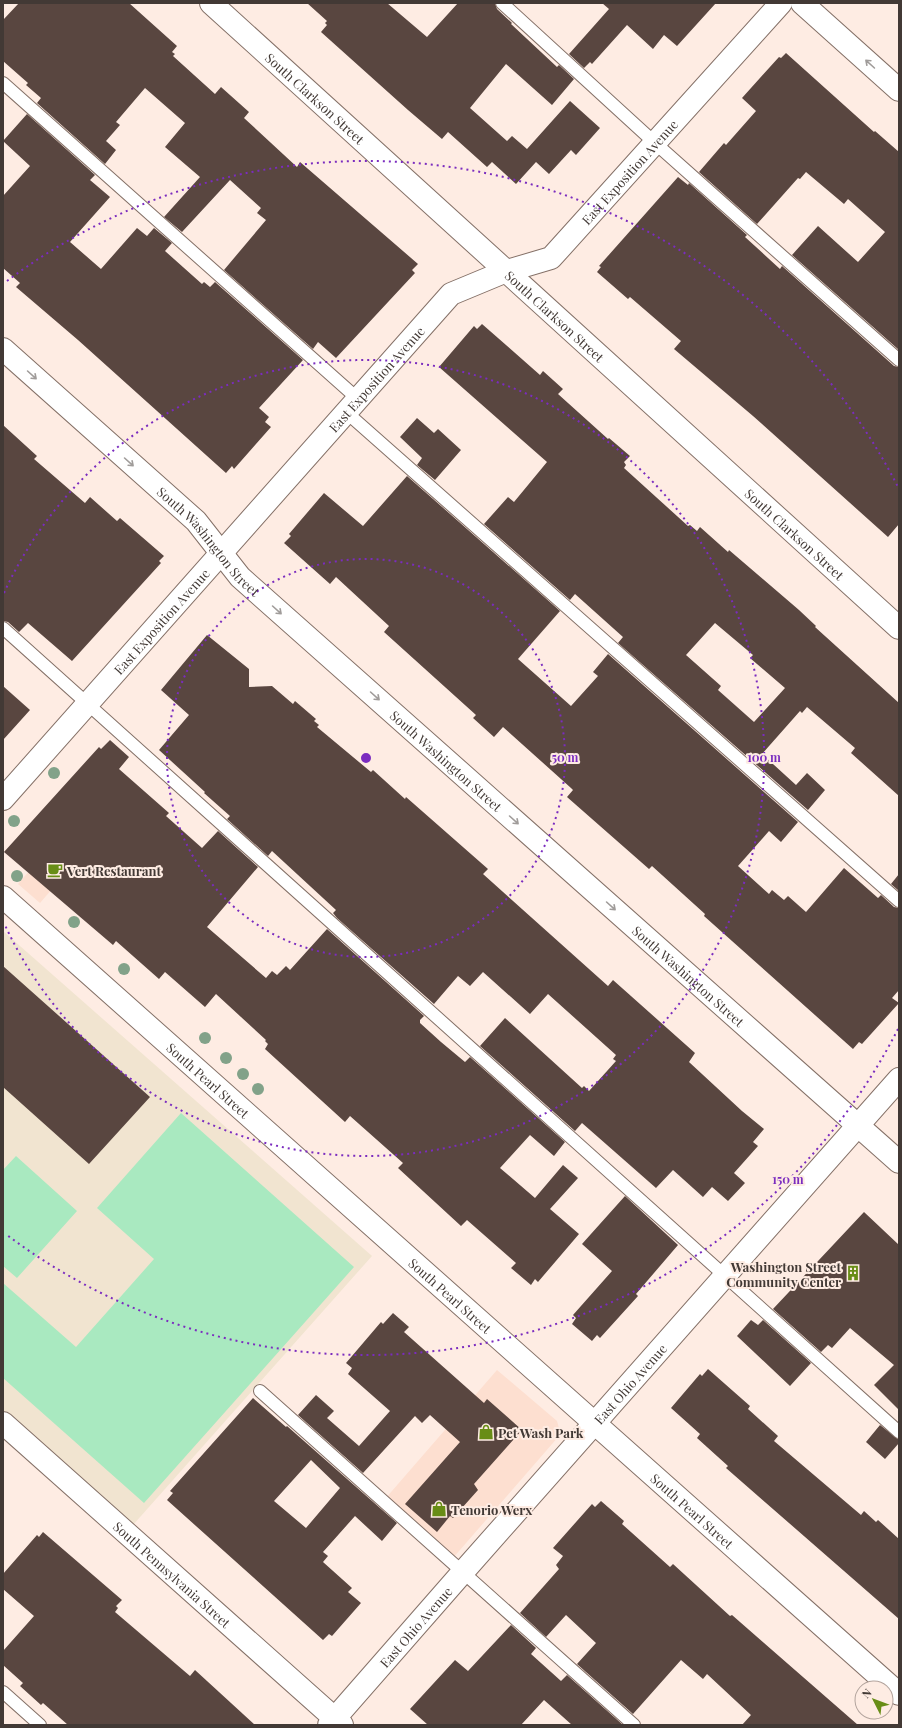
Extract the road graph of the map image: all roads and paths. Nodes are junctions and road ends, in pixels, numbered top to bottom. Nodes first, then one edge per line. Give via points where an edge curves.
1 (211, 3) edge
2 (502, 3) edge
3 (781, 3) edge
4 (802, 3) edge
5 (3, 84) edge
6 (899, 90) edge
7 (655, 143) junction
8 (504, 272) junction
9 (3, 349) edge
10 (899, 360) edge
11 (352, 406) junction
12 (221, 552) junction
13 (3, 628) edge
14 (899, 628) edge
15 (88, 705) junction
16 (3, 799) edge
17 (3, 897) edge
18 (899, 902) edge
19 (899, 1079) edge
20 (858, 1125) junction
21 (899, 1162) edge
22 (724, 1277) junction
23 (260, 1391) dead end
24 (3, 1423) edge
25 (594, 1424) junction
26 (899, 1432) edge
27 (462, 1573) junction
28 (3, 1692) edge
29 (899, 1694) edge
30 (335, 1723) edge
31 (40, 1725) edge
32 (634, 1725) edge

1 - 8 street, South Clarkson Street
2 - 7 lane
3 - 7 street, East Exposition Avenue
6 -> 4 street
5 - 11 lane
7 - 8 street, East Exposition Avenue via 551,258
7 - 10 lane
8 - 11 street, East Exposition Avenue via 451,294
8 - 14 street, South Clarkson Street
9 -> 12 street, South Washington Street via 196,521
11 - 12 street, East Exposition Avenue
11 - 18 lane
12 - 15 street, East Exposition Avenue
12 -> 20 street, South Washington Street via 240,577
13 - 15 lane
15 - 16 street, East Exposition Avenue
15 - 22 lane
17 - 25 street, South Pearl Street
19 - 20 street, East Ohio Avenue
20 - 21 street, South Washington Street
20 - 22 street, East Ohio Avenue
22 - 25 street, East Ohio Avenue
22 - 26 lane
23 - 27 lane
24 - 30 street, South Pennsylvania Street
25 - 27 street, East Ohio Avenue
25 - 29 street, South Pearl Street
27 - 30 street, East Ohio Avenue
27 - 32 lane
28 - 31 lane

